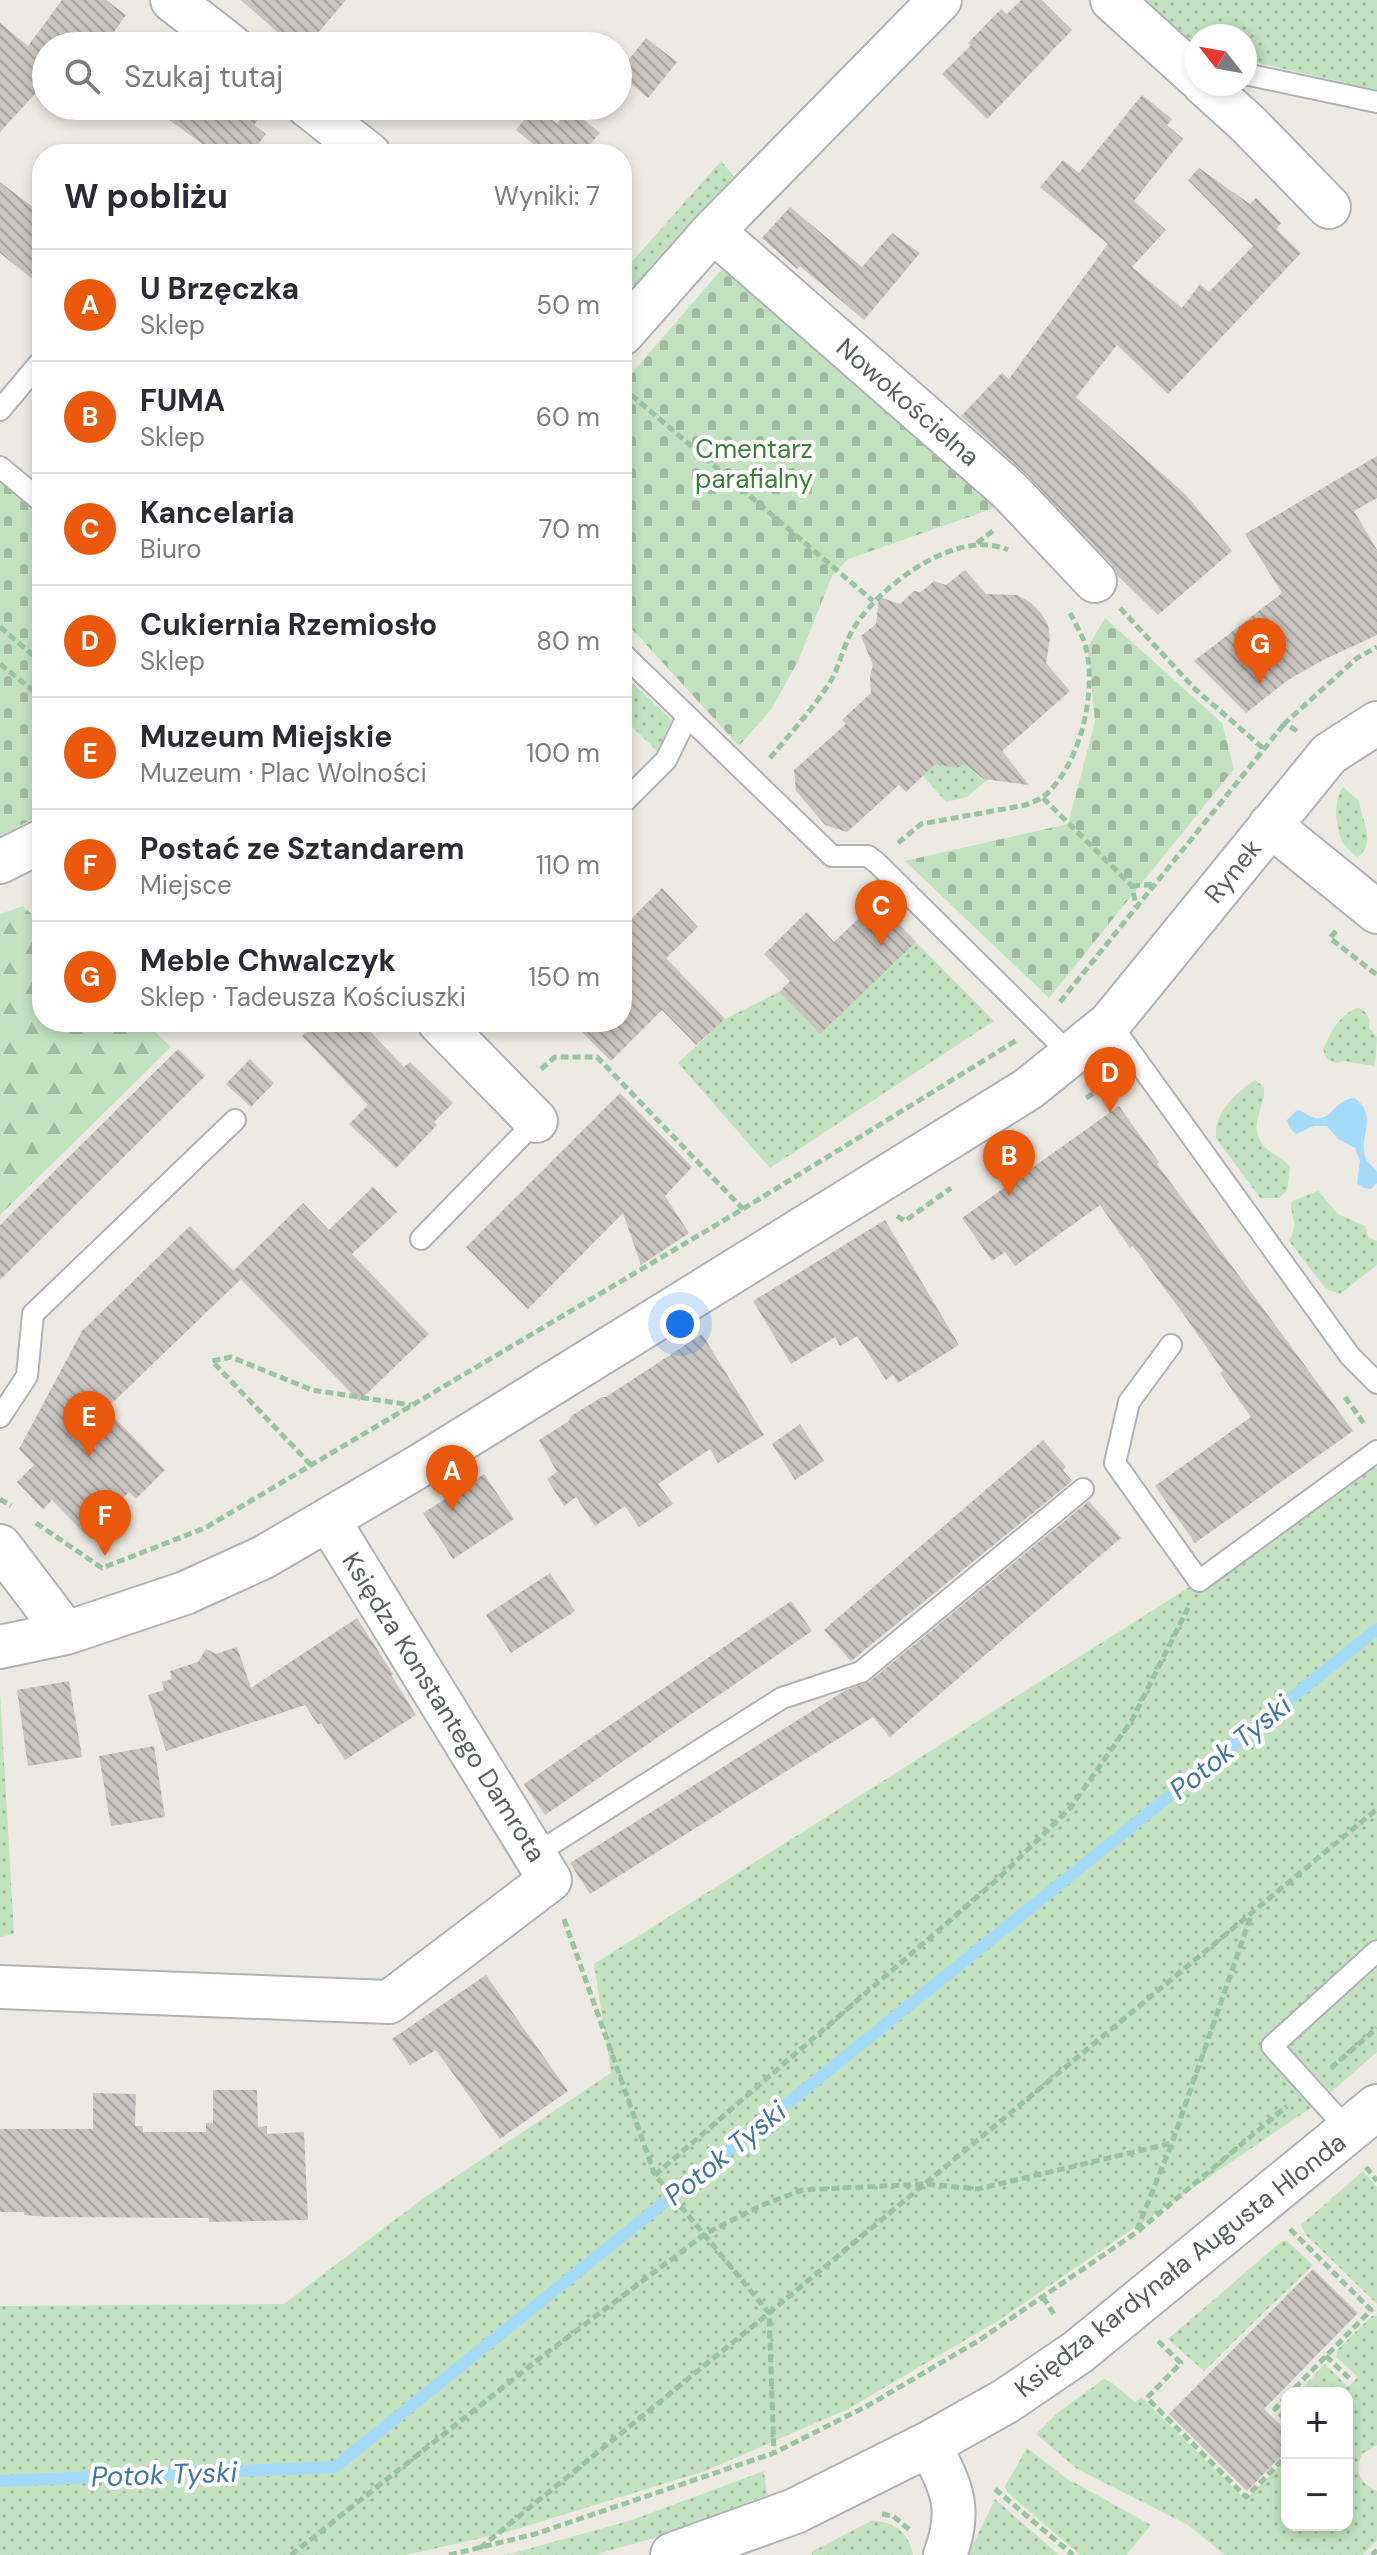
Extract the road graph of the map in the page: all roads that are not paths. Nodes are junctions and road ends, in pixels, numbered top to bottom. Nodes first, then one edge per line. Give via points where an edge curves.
1 (172, 0) edge
2 (940, 0) edge
3 (1112, 0) edge
4 (213, 32) edge
5 (1185, 63) edge
6 (1257, 77) edge
7 (1219, 96) edge
8 (1377, 102) edge
9 (326, 120) edge
10 (356, 144) edge
11 (1329, 207) dead end
12 (713, 231) junction
13 (632, 323) edge
14 (32, 372) edge
15 (0, 410) edge
16 (0, 467) edge
17 (32, 494) edge
18 (1082, 596) road end
19 (632, 663) edge
20 (1377, 691) edge
21 (687, 717) junction
22 (1377, 723) edge
23 (1329, 754) junction
24 (632, 794) edge
25 (1270, 825) junction
26 (32, 846) edge
27 (0, 862) edge
28 (1377, 912) edge
29 (1110, 1023) junction
30 (449, 1032) edge
31 (1071, 1055) junction
32 (524, 1108) joint
33 (235, 1120) dead end
34 (421, 1239) dead end
35 (1171, 1345) dead end
36 (1377, 1383) edge
37 (0, 1417) edge
38 (1377, 1451) edge
39 (1083, 1489) dead end
40 (329, 1521) junction
41 (13, 1531) edge
42 (66, 1633) junction
43 (0, 1647) edge
44 (542, 1868) junction
45 (1377, 1951) edge
46 (0, 1987) edge
47 (1363, 2134) edge
48 (929, 2444) junction
49 (673, 2555) edge
50 (945, 2555) edge

1 - 4 street
2 - 12 street
3 - 5 street
6 - 8 lane
7 - 11 street
9 - 10 street
12 - 13 street
12 - 18 street, Nowokościelna via 1010,491
14 - 15 lane
16 - 17 lane
19 - 21 lane
20 - 23 street
21 - 24 lane via 666,760
21 - 31 lane via 832,856 868,856 877,863
22 - 23 street
23 - 25 street
25 - 28 street, Rynek
25 - 29 street, Rynek
26 - 27 street
29 - 31 street
29 - 36 lane via 1350,1356
30 - 32 street
31 - 40 street via 1015,1097
32 - 34 lane
33 - 37 lane via 33,1314 27,1376
35 - 38 lane via 1129,1402 1115,1463 1199,1581
39 - 44 lane via 861,1672 782,1698
40 - 42 street via 185,1593
40 - 44 street, Księdza Konstantego Damrota
41 - 42 street
42 - 43 street
44 - 46 street, Księdza Konstantego Damrota via 389,2002
45 - 47 lane via 1272,2046
47 - 48 street, Księdza kardynała Augusta Hlonda via 1078,2352
48 - 49 street, Księdza kardynała Augusta Hlonda via 795,2511
48 - 50 street via 953,2498

